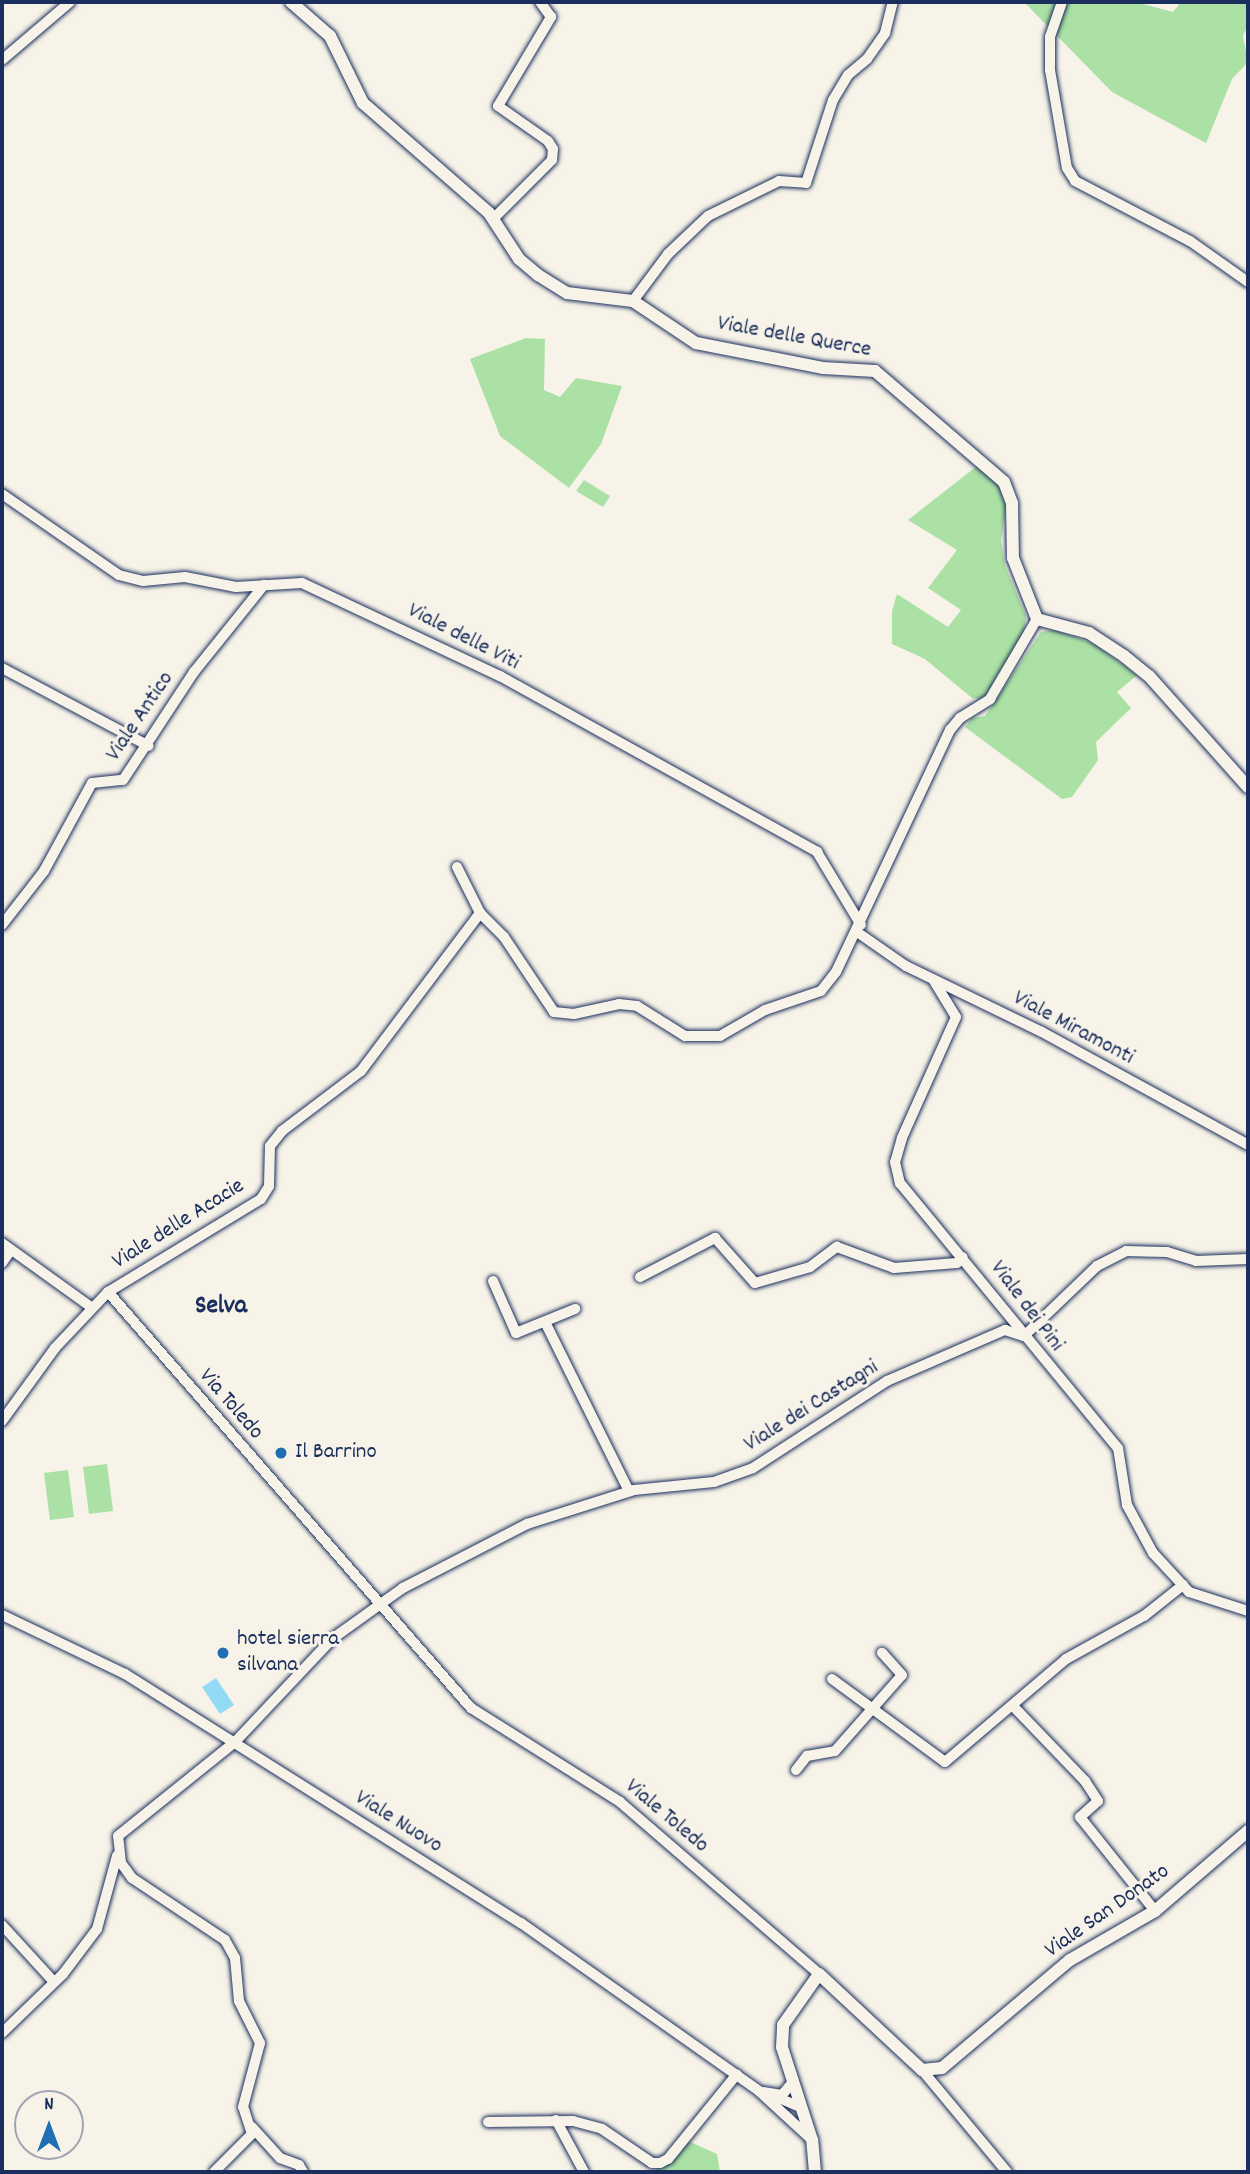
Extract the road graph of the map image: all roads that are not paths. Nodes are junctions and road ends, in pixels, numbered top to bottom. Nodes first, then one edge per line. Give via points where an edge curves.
1 (70, 2) edge
2 (291, 2) edge
3 (540, 2) edge
4 (893, 2) edge
5 (1062, 2) edge
6 (2, 60) edge
7 (493, 219) junction
8 (1248, 282) edge
9 (633, 301) junction
10 (2, 494) edge
11 (264, 585) junction
12 (1037, 619) junction
13 (2, 668) edge
14 (149, 746) junction
15 (1248, 787) edge
16 (457, 867) dead end
17 (480, 914) junction
18 (2, 925) edge
19 (859, 928) junction
20 (934, 981) junction
21 (1248, 1145) edge
22 (2, 1243) edge
23 (11, 1250) junction
24 (963, 1257) junction
25 (1248, 1259) edge
26 (2, 1264) edge
27 (640, 1277) dead end
28 (493, 1281) dead end
29 (108, 1292) junction
30 (92, 1307) junction
31 (575, 1310) dead end
32 (546, 1324) junction
33 (1024, 1336) junction
34 (2, 1422) edge
35 (629, 1491) junction
36 (1183, 1584) junction
37 (380, 1603) junction
38 (1248, 1611) edge
39 (2, 1615) edge
40 (882, 1653) dead end
41 (832, 1679) dead end
42 (1013, 1706) junction
43 (872, 1709) junction
44 (235, 1742) junction
45 (796, 1770) dead end
46 (1247, 1834) edge
47 (118, 1852) junction
48 (1155, 1911) junction
49 (2, 1925) edge
50 (819, 1974) junction
51 (54, 1982) junction
52 (2, 2033) edge
53 (922, 2070) junction
54 (737, 2074) junction
55 (793, 2082) junction
56 (759, 2091) junction
57 (774, 2096) junction
58 (802, 2108) junction
59 (783, 2111) junction
60 (556, 2120) junction
61 (488, 2122) dead end
62 (252, 2127) junction
63 (812, 2140) junction
64 (214, 2172) edge
65 (303, 2172) edge
66 (584, 2172) edge
67 (815, 2172) edge
68 (1007, 2172) edge

1 - 6 street
2 - 7 street, Viale delle Querce via 330,36 363,103
3 - 7 street via 551,17 498,106 548,141 552,160
4 - 9 street via 886,33 848,75 833,100 806,183 779,181 708,216 668,254
5 - 8 street via 1050,37 1050,70 1067,168 1075,181 1190,241
7 - 9 street, Viale delle Querce via 519,259 568,293
9 - 12 street, Viale delle Querce via 696,343 823,368 875,371 1004,482 1012,502 1013,558
10 - 11 street, Viale delle Viti via 119,575 143,580 185,577 236,587
11 - 14 street, Viale Antico via 194,672
11 - 19 street, Viale delle Viti via 302,583 370,612 500,676 804,843 823,859
12 - 15 street via 1089,634 1141,669
12 - 19 street via 990,699 950,730
13 - 14 street
14 - 18 street, Viale Antico via 123,780 92,783 44,871
16 - 17 street
17 - 19 street via 504,937 554,1012 637,1006 685,1036 701,1039 720,1036 765,1010 821,991
17 - 29 street, Viale delle Acacie via 361,1071 282,1131 270,1146 269,1186 261,1199
19 - 20 street, Viale Miramonti via 879,947
20 - 21 street, Viale Miramonti via 1042,1032
20 - 24 street, Viale dei Pini via 956,1017 895,1162 905,1190
22 - 23 street
23 - 26 street
23 - 30 street
24 - 27 street via 957,1263 894,1268 837,1247 810,1267 755,1283 715,1238
24 - 33 street, Viale dei Pini
25 - 33 street via 1196,1261 1167,1252 1126,1251 1097,1266
28 - 32 street via 516,1333
29 - 30 street, Viale delle Acacie
29 - 37 street, Via Toledo
30 - 34 street, Viale delle Acacie
31 - 32 street
32 - 35 street
33 - 35 street, Viale dei Castagni via 1005,1330 887,1381 753,1468 714,1482
33 - 36 street, Viale dei Pini via 1118,1448 1127,1505 1153,1553
35 - 37 street, Viale dei Castagni via 527,1524
36 - 38 street, Viale dei Pini via 1189,1592
36 - 42 street via 1144,1616 1066,1659
37 - 44 street, Viale dei Castagni via 332,1639
37 - 50 street, Viale Toledo via 471,1708 620,1802
39 - 44 street, Viale Nuovo via 125,1674
40 - 43 street via 902,1675
41 - 43 street
42 - 43 street via 945,1762
42 - 48 street via 1085,1781 1098,1801 1080,1817
43 - 45 street via 835,1751 807,1756
44 - 47 street, Viale dei Castagni via 118,1836
44 - 54 street, Viale Nuovo via 522,1923
46 - 48 street, Viale San Donato
47 - 51 street via 97,1929
47 - 62 street via 132,1878 232,1949 239,2001 260,2043 243,2108
48 - 53 street, Viale San Donato via 1070,1960 942,2068
49 - 51 street
50 - 53 street, Viale Toledo
50 - 55 street via 783,2025 782,2047
51 - 52 street
53 - 68 street
54 - 56 street, Viale Nuovo
54 - 60 street via 668,2160 660,2163 652,2163 602,2129
55 - 57 street via 790,2091
55 - 58 street
56 - 57 street, Viale Nuovo
56 - 59 street, Viale Nuovo
57 - 58 street, Viale Nuovo
58 - 59 street
58 - 63 street
59 - 63 street, Viale Nuovo
60 - 61 street
60 - 66 street
62 - 64 street via 248,2142
62 - 65 street via 280,2158 299,2165
63 - 67 street

